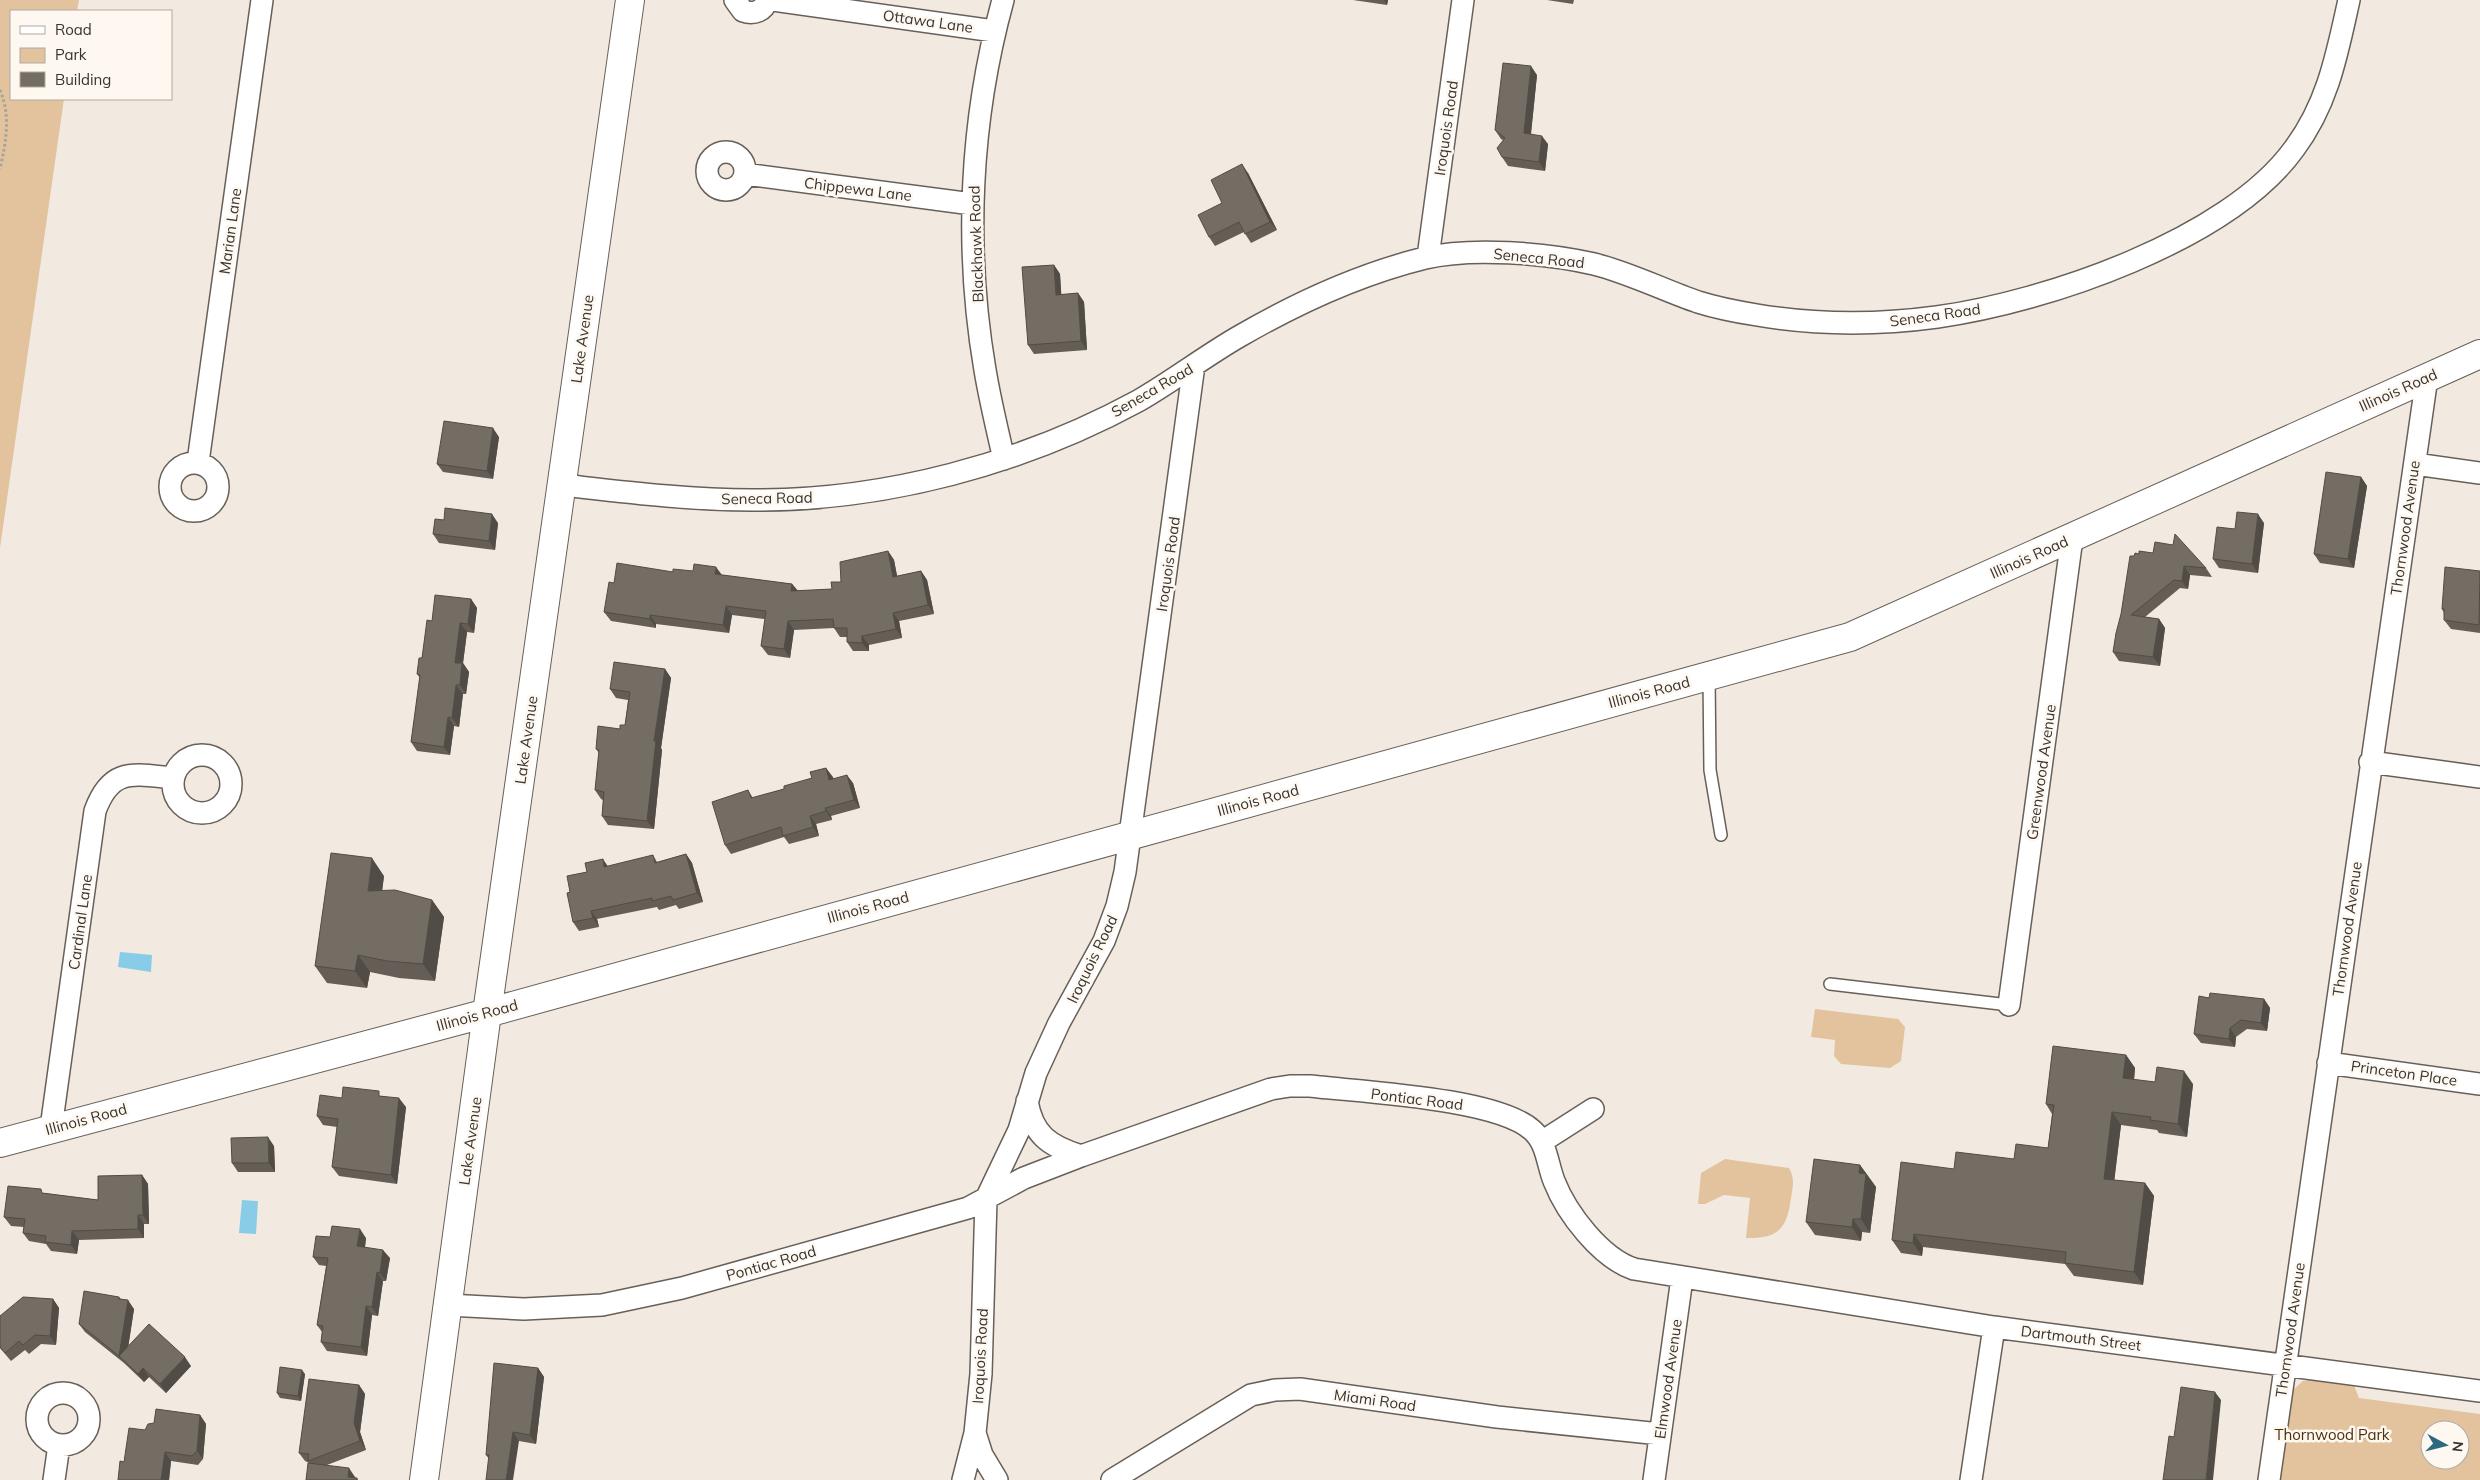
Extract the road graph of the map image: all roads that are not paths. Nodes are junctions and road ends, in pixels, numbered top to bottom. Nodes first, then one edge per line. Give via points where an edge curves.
1 (262, 0) edge
2 (630, 0) edge
3 (735, 0) edge
4 (768, 0) edge
5 (773, 0) edge
6 (1003, 0) edge
7 (1463, 0) edge
8 (2349, 0) edge
9 (994, 31) junction
10 (744, 174) dead end
11 (972, 204) junction
12 (1428, 257) junction
13 (2480, 354) edge
14 (1194, 366) junction
15 (2427, 378) junction
16 (1004, 459) junction
17 (198, 462) dead end
18 (2415, 464) junction
19 (2480, 473) edge
20 (562, 485) junction
21 (2072, 538) junction
22 (1709, 676) junction
23 (2370, 762) junction
24 (2480, 777) edge
25 (173, 778) dead end
26 (1129, 835) junction
27 (1721, 835) dead end
28 (1830, 984) dead end
29 (2009, 1005) joint
30 (487, 1013) junction
31 (2328, 1063) junction
32 (2480, 1084) edge
33 (1027, 1101) junction
34 (1593, 1110) dead end
35 (51, 1128) junction
36 (1542, 1141) junction
37 (0, 1143) edge
38 (1081, 1156) junction
39 (986, 1199) junction
40 (1682, 1278) junction
41 (448, 1306) junction
42 (1994, 1326) junction
43 (2285, 1364) junction
44 (2480, 1390) edge
45 (975, 1433) junction
46 (1660, 1434) junction
47 (59, 1445) dead end
48 (54, 1480) edge
49 (424, 1480) edge
50 (963, 1480) edge
51 (997, 1480) edge
52 (1112, 1480) edge
53 (1654, 1480) edge
54 (1971, 1480) edge
55 (2269, 1480) edge

1 - 17 street, Marian Lane
2 - 20 street, Lake Avenue
3 - 4 street via 743,11 753,13 763,8
5 - 9 street, Ottawa Lane
6 - 9 street, Blackhawk Road
7 - 12 street, Iroquois Road
8 - 12 street, Seneca Road via 2334,72 2317,115 2292,152 2260,188 2215,220 2158,249 2094,276 1993,306 1937,317 1838,323 1758,316 1702,303 1641,279 1585,263 1529,254
9 - 11 street, Blackhawk Road via 977,137
10 - 11 street, Chippewa Lane
11 - 16 street, Blackhawk Road via 976,288 985,369
12 - 14 street, Seneca Road via 1362,278 1306,301 1240,336
13 - 15 street, Illinois Road
14 - 16 street, Seneca Road via 1140,400
14 - 26 street, Iroquois Road
15 - 18 street, Thornwood Avenue
15 - 21 street, Illinois Road
16 - 20 street, Seneca Road via 937,477 814,498 673,497
18 - 19 street
18 - 23 street, Thornwood Avenue
20 - 30 street, Lake Avenue
21 - 22 street, Illinois Road via 1850,637
21 - 29 street, Greenwood Avenue
22 - 26 street, Illinois Road
22 - 27 lane via 1710,770
23 - 24 street
23 - 31 street, Thornwood Avenue
25 - 35 street, Cardinal Lane via 138,774 118,778 109,784 95,811
26 - 30 street, Illinois Road
26 - 33 street, Iroquois Road via 1117,906 1104,941 1059,1023
28 - 29 lane
30 - 35 street, Illinois Road
30 - 41 street, Lake Avenue
31 - 32 street, Princeton Place
31 - 43 street, Thornwood Avenue
33 - 38 street via 1030,1118 1038,1132 1063,1150
33 - 39 street, Iroquois Road via 1019,1130
34 - 36 street
35 - 37 street, Illinois Road
36 - 38 street, Pontiac Road via 1532,1129 1494,1111 1457,1103 1290,1086 1271,1089
36 - 40 street via 1554,1182 1569,1208 1603,1252 1619,1264 1634,1269
38 - 39 street, Pontiac Road via 1024,1178
39 - 41 street, Pontiac Road via 968,1208 682,1288 602,1305 524,1309
39 - 45 street, Iroquois Road via 983,1328
40 - 42 street, Dartmouth Street
40 - 46 street, Elmwood Avenue
41 - 49 street, Lake Avenue
42 - 43 street, Dartmouth Street
42 - 54 street
43 - 44 street, Dartmouth Street
43 - 55 street, Thornwood Avenue
45 - 50 street, Iroquois Road
45 - 51 street via 982,1454
46 - 52 street, Miami Road via 1496,1417 1300,1390 1275,1390 1251,1395 1235,1403
46 - 53 street, Elmwood Avenue
47 - 48 street

